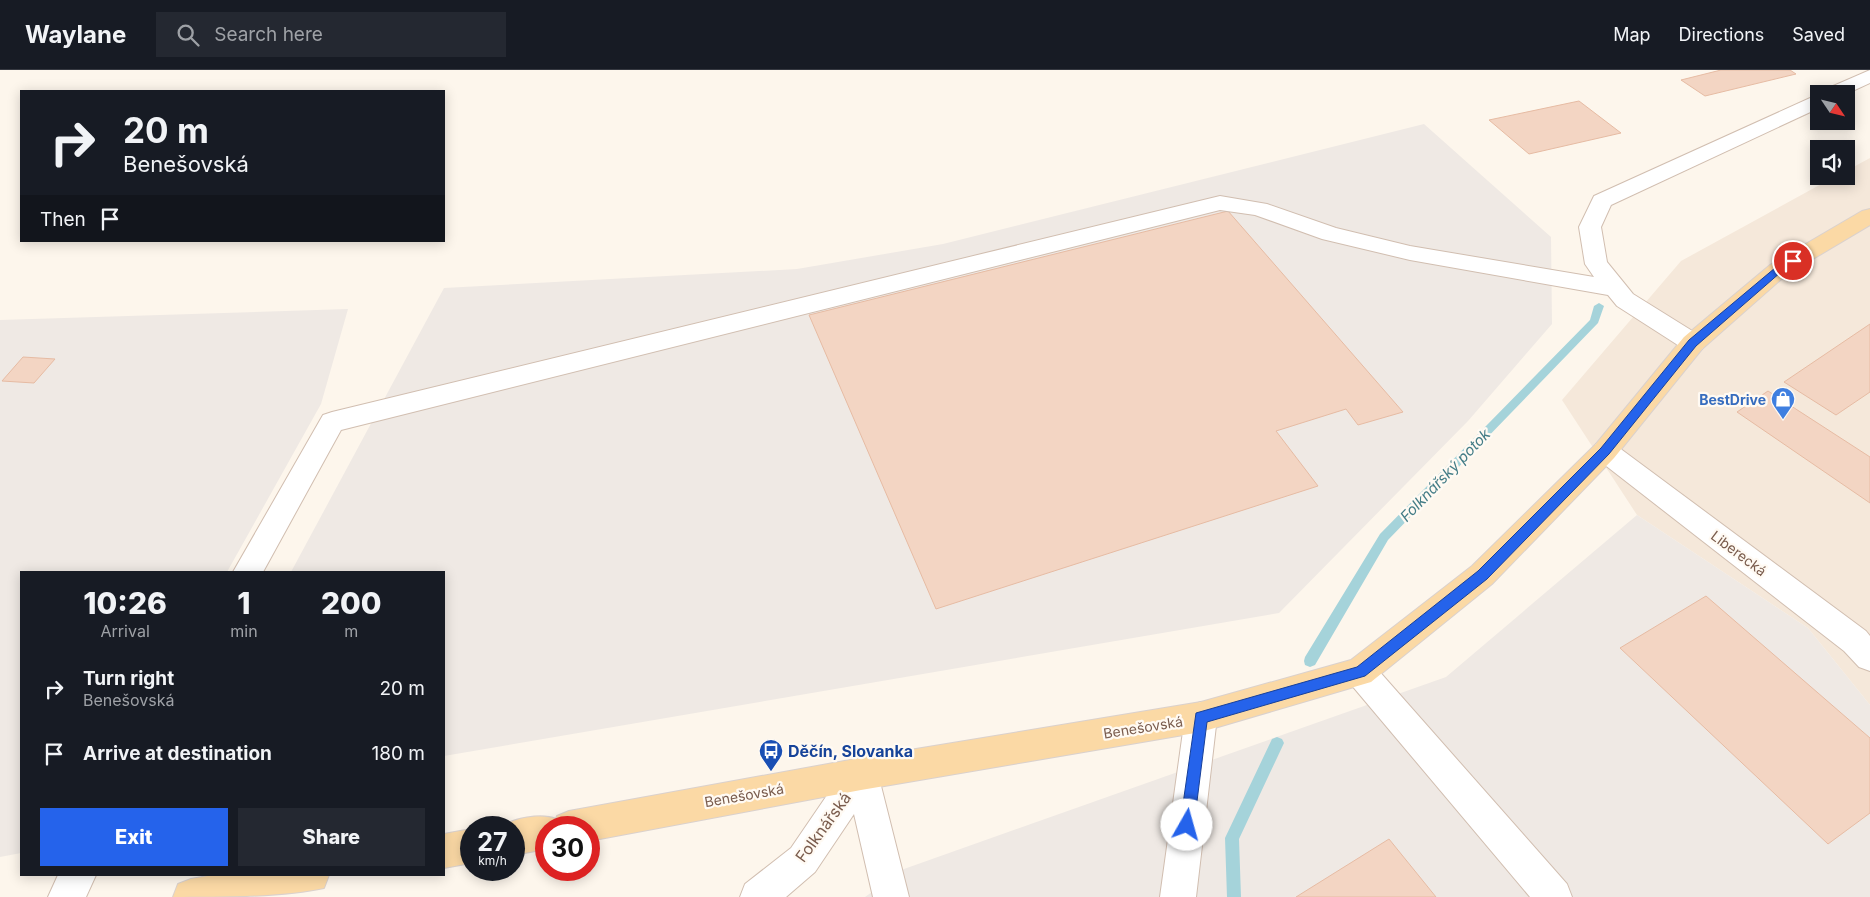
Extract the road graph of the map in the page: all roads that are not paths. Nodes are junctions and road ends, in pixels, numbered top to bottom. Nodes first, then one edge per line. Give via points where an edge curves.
1 (1870, 76) edge
2 (1850, 85) edge
3 (1810, 104) edge
4 (1870, 216) edge
5 (1614, 288) junction
6 (1693, 343) junction
7 (1605, 451) junction
8 (249, 571) edge
9 (1870, 657) edge
10 (1360, 672) junction
11 (1201, 717) junction
12 (860, 774) junction
13 (600, 822) edge
14 (460, 848) edge
15 (445, 851) edge
16 (77, 876) edge
17 (306, 876) edge
18 (66, 897) edge
19 (191, 897) edge
20 (758, 897) edge
21 (891, 897) edge
22 (1178, 897) edge
23 (1554, 897) edge

1 - 2 street
3 - 5 street via 1602,201 1590,226 1596,264
4 - 6 main road, Benešovská via 1778,270
5 - 6 street via 1626,300
5 - 8 street via 1410,253 1330,234 1259,209 1220,203 332,422
6 - 7 main road, Benešovská
7 - 9 street, Liberecká via 1855,641
7 - 10 main road, Benešovská via 1482,575
10 - 11 main road, Benešovská
10 - 23 street
11 - 12 main road, Benešovská
11 - 22 street
12 - 13 main road, Benešovská
12 - 20 street, Folknářská via 803,860
12 - 21 street
14 - 15 main road
16 - 18 street
17 - 19 main road

